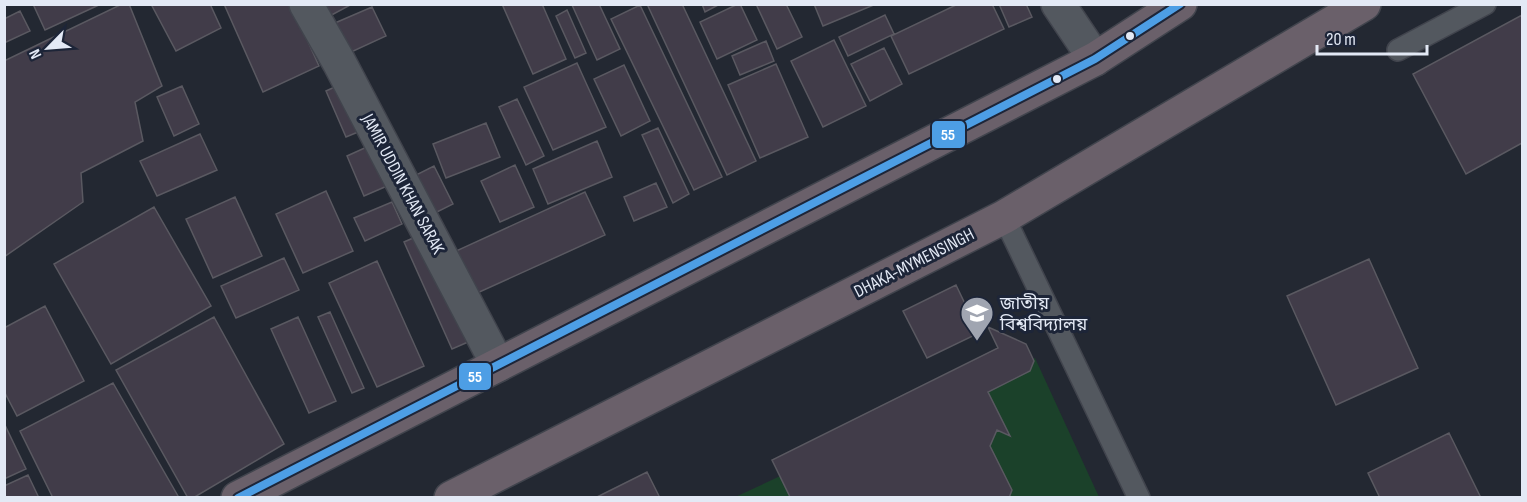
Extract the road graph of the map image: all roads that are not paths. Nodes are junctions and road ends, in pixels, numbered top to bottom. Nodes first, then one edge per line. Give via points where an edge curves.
1 (306, 4) edge
2 (1058, 4) edge
3 (1180, 4) edge
4 (1364, 4) edge
5 (1485, 4) edge
6 (1398, 50) dead end
7 (1095, 58) junction
8 (1004, 217) junction
9 (498, 365) junction
10 (238, 498) edge
11 (451, 498) edge
12 (1139, 498) edge

1 - 9 street, JAMIR UDDIN KHAN SARAK
2 - 7 street
3 - 7 highway
4 - 8 highway, DHAKA-MYMENSINGH
5 - 6 lane
7 - 9 highway
8 - 11 highway, DHAKA-MYMENSINGH
8 - 12 lane
9 - 10 highway

